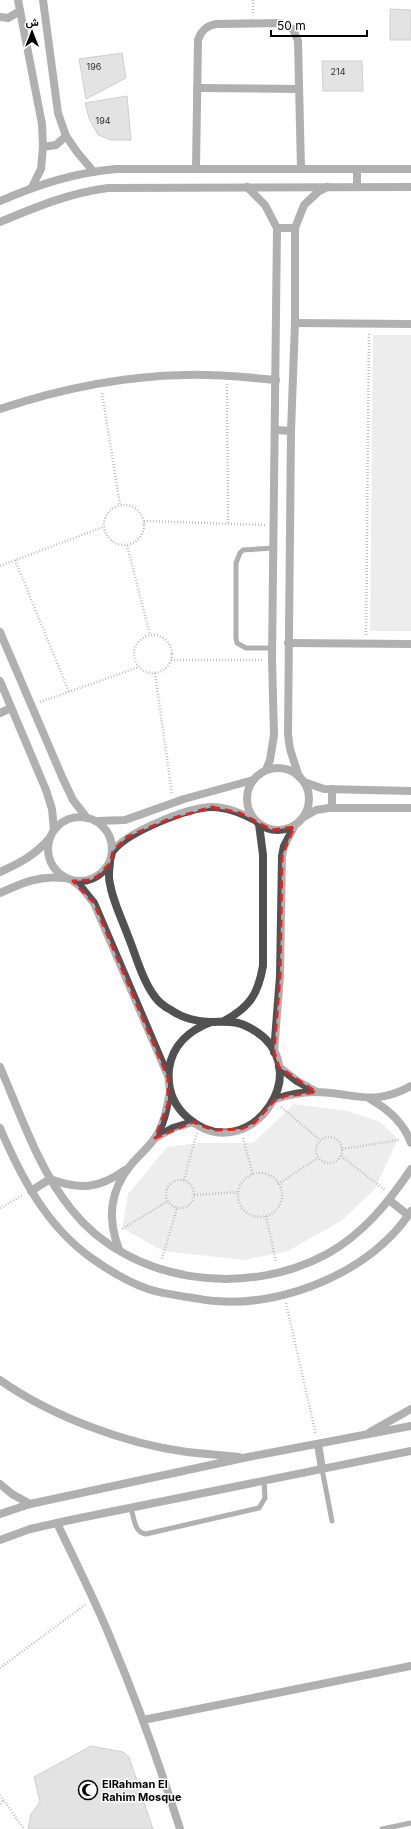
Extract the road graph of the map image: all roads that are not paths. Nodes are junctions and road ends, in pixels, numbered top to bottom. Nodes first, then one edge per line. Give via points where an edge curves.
1 (18, 0) edge
2 (43, 0) edge
3 (20, 11) junction
4 (0, 17) edge
5 (197, 88) junction
6 (299, 89) junction
7 (66, 136) junction
8 (43, 147) junction
9 (196, 168) junction
10 (409, 168) edge
11 (300, 169) junction
12 (357, 169) junction
13 (93, 171) junction
14 (32, 187) junction
15 (247, 187) junction
16 (326, 187) junction
17 (357, 187) junction
18 (411, 187) edge
19 (0, 201) edge
20 (1, 219) edge
21 (278, 228) junction
22 (295, 228) junction
23 (295, 323) junction
24 (411, 324) edge
25 (276, 380) junction
26 (0, 409) edge
27 (276, 430) junction
28 (292, 431) junction
29 (274, 548) junction
30 (0, 632) edge
31 (288, 643) junction
32 (411, 644) edge
33 (272, 648) junction
34 (0, 681) edge
35 (11, 708) junction
36 (0, 713) edge
37 (273, 740) junction
38 (288, 740) junction
39 (266, 770) junction
40 (302, 779) junction
41 (253, 780) junction
42 (332, 789) junction
43 (411, 791) edge
44 (332, 808) junction
45 (410, 810) edge
46 (304, 817) junction
47 (91, 819) junction
48 (256, 822) junction
49 (294, 827) junction
50 (54, 830) junction
51 (49, 838) junction
52 (112, 850) junction
53 (110, 863) junction
54 (0, 872) edge
55 (64, 878) junction
56 (73, 881) junction
57 (0, 893) edge
58 (224, 1021) junction
59 (211, 1022) junction
60 (274, 1052) junction
61 (0, 1067) edge
62 (279, 1067) junction
63 (168, 1078) junction
64 (411, 1086) edge
65 (170, 1092) junction
66 (316, 1092) junction
67 (370, 1099) junction
68 (274, 1100) junction
69 (196, 1124) junction
70 (0, 1128) edge
71 (155, 1138) junction
72 (410, 1140) edge
73 (130, 1166) junction
74 (411, 1169) edge
75 (50, 1179) junction
76 (31, 1191) junction
77 (391, 1198) junction
78 (410, 1213) edge
79 (119, 1250) junction
80 (0, 1380) edge
81 (411, 1409) edge
82 (411, 1426) edge
83 (362, 1436) junction
84 (318, 1444) junction
85 (411, 1451) edge
86 (248, 1457) junction
87 (322, 1469) junction
88 (264, 1481) junction
89 (0, 1484) edge
90 (30, 1504) junction
91 (131, 1508) junction
92 (0, 1514) edge
93 (332, 1521) dead end
94 (57, 1523) junction
95 (0, 1540) edge
96 (411, 1666) edge
97 (143, 1720) junction
98 (411, 1823) edge
99 (180, 1829) edge
100 (382, 1829) edge

1 - 3 street
2 - 7 street via 58,113
3 - 4 street via 8,18
3 - 8 street via 42,124
5 - 6 street
5 - 6 street via 198,40 204,29 216,24 280,23 293,29 298,41
5 - 9 street
6 - 11 street
7 - 8 street via 56,145
7 - 13 street
8 - 14 street via 41,169
9 - 11 street
9 - 13 street
10 - 12 street
11 - 12 street
12 - 17 street
13 - 14 street
14 - 19 street
15 - 16 street
15 - 20 street via 126,187 90,190
15 - 21 street via 265,206
16 - 17 street
16 - 22 street via 304,206
17 - 18 street
21 - 22 street
21 - 25 street
22 - 23 street
23 - 24 street
23 - 28 street
25 - 26 street via 227,375 178,375 100,382 37,396
25 - 27 street
27 - 28 street
27 - 29 street
28 - 31 street
29 - 33 street
29 - 33 lane via 243,550 236,563 237,643 246,648
30 - 47 street via 68,790 76,805
31 - 32 street
31 - 38 street
33 - 37 street
34 - 35 street
35 - 36 street
35 - 50 street via 50,799
37 - 38 street
37 - 39 street
38 - 40 street via 293,762
39 - 40 street via 289,770
39 - 41 street
40 - 42 street via 314,786
40 - 46 street via 309,796
41 - 47 street via 207,792 125,820
41 - 48 street via 246,800 248,810
42 - 43 street
42 - 44 street
44 - 45 street
44 - 46 street via 316,810
46 - 49 street
47 - 50 street via 69,819
47 - 52 street via 108,833 112,841
48 - 49 street via 265,828 279,831
48 - 52 street via 226,808 197,809 127,837
48 - 58 street via 263,855 263,966 256,993 248,1005
49 - 60 street via 282,856 280,976
50 - 51 street
51 - 54 street via 32,856
51 - 55 street via 48,856 57,872
52 - 53 street
53 - 56 street via 91,880
53 - 59 street via 112,894 145,980 155,997 171,1011 190,1019
55 - 56 street
55 - 57 street via 40,877
56 - 63 street via 94,903
58 - 59 street
58 - 60 street via 254,1029 266,1039
59 - 63 street via 196,1028 184,1037 175,1049
60 - 62 street
61 - 75 street
62 - 66 street
62 - 68 street via 279,1083
63 - 65 street
64 - 67 street via 393,1094
65 - 69 street via 183,1114
65 - 71 street
66 - 67 street
66 - 68 street
67 - 72 street via 397,1119
68 - 69 street via 254,1123 241,1129 227,1132
69 - 71 street via 173,1128
70 - 76 street
71 - 73 street
73 - 75 street via 106,1182 92,1186 71,1186
73 - 79 street via 115,1192 112,1206 113,1235
74 - 77 street
75 - 76 street
75 - 79 street via 72,1210 94,1232
76 - 78 street via 42,1209 64,1234 90,1257 118,1275 148,1289 218,1302 284,1295 324,1281 356,1265 384,1242
77 - 78 street
77 - 79 street via 363,1228 327,1254 278,1273 244,1278 201,1278 159,1269
80 - 86 street via 67,1418 125,1439 186,1452
81 - 83 street
82 - 83 street
83 - 84 street
84 - 86 street
84 - 87 street
85 - 87 street
86 - 90 street
87 - 88 street
87 - 93 lane
88 - 91 street
88 - 91 lane via 265,1498 259,1508 146,1534 136,1529
89 - 90 street
90 - 92 street
91 - 94 street
94 - 95 street
94 - 97 street via 112,1641
96 - 97 street
97 - 99 street
98 - 100 lane

